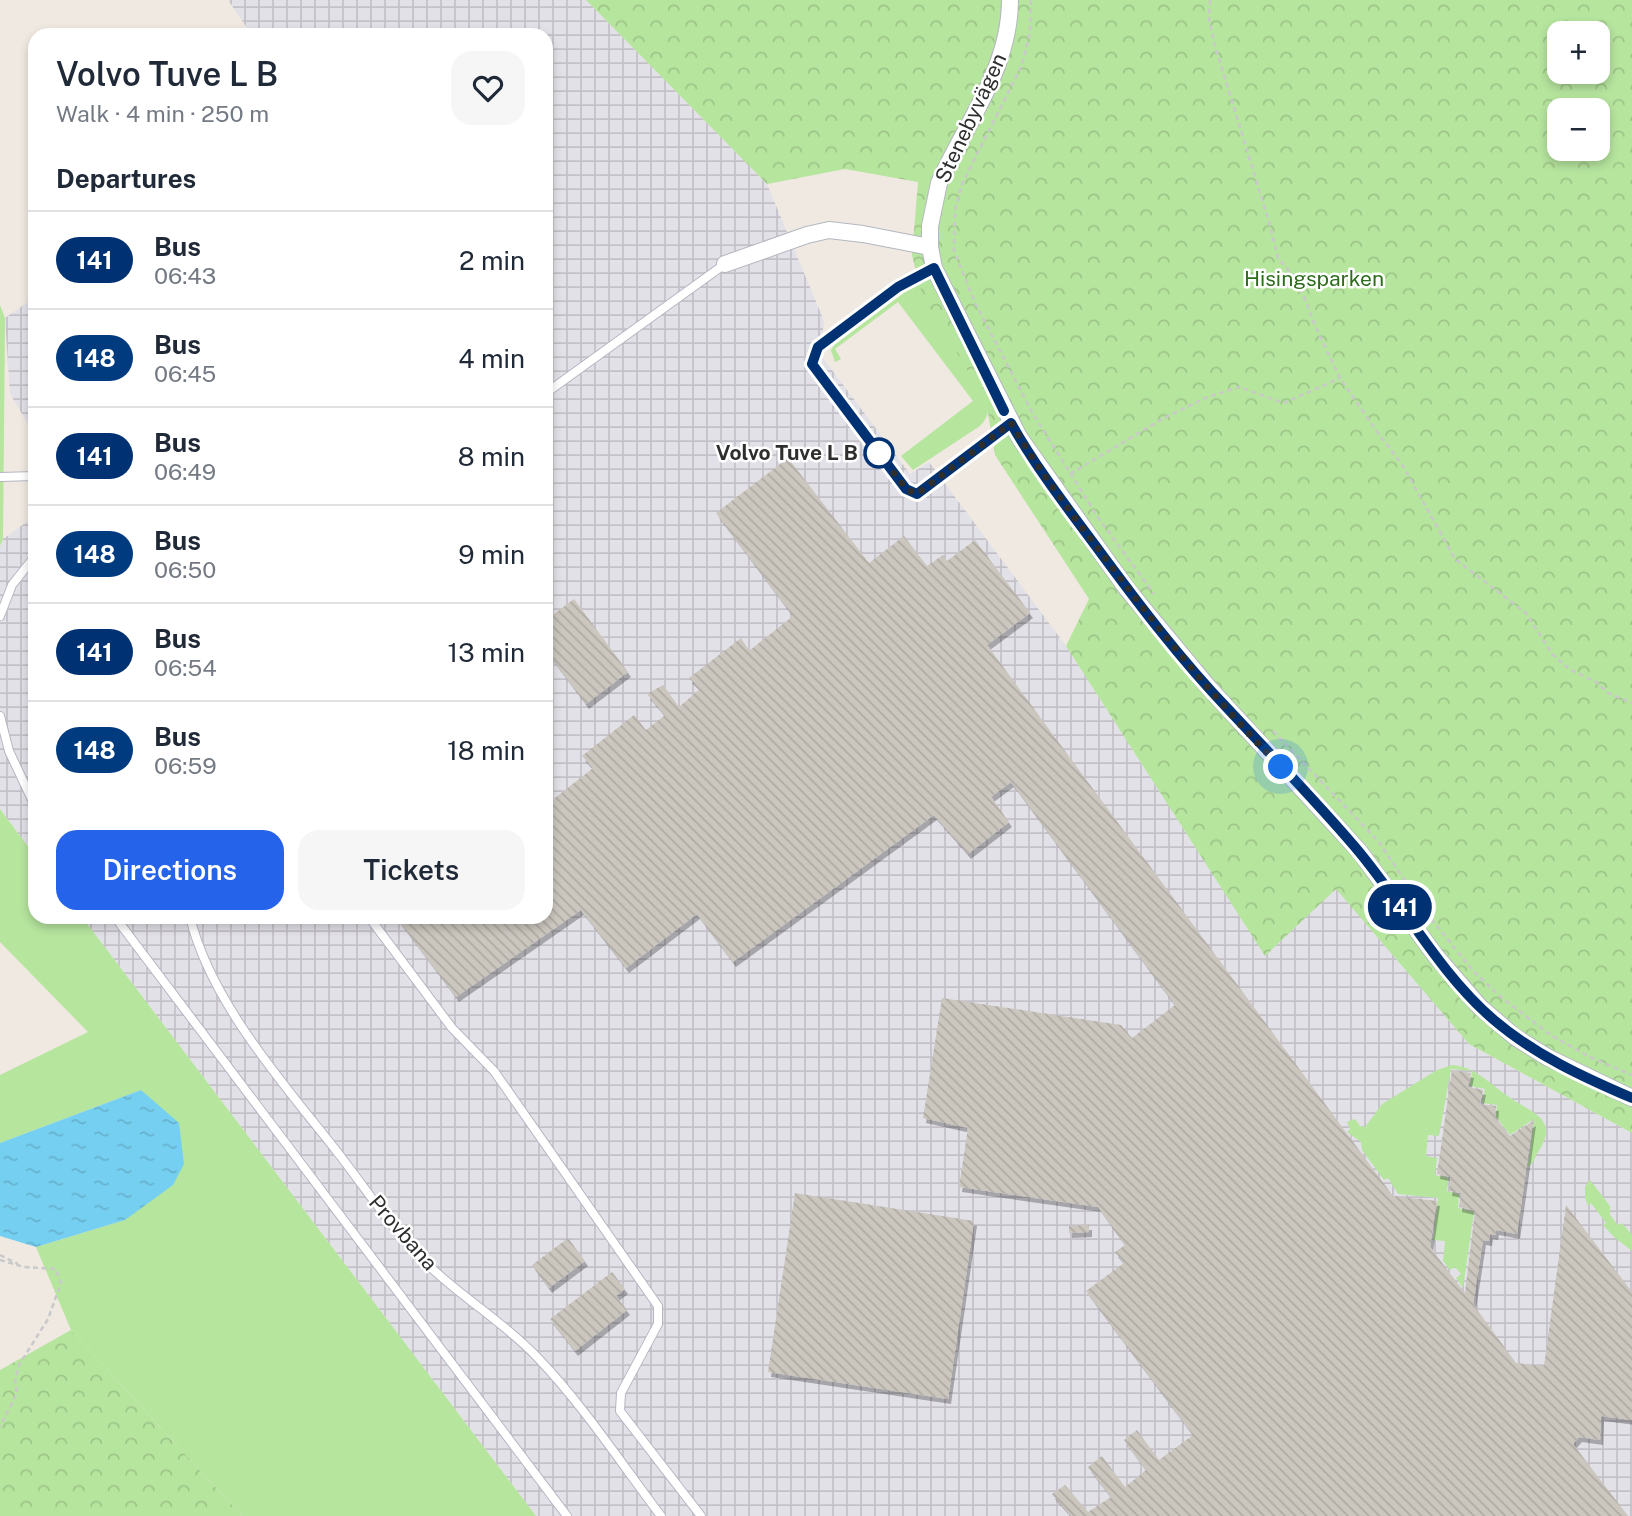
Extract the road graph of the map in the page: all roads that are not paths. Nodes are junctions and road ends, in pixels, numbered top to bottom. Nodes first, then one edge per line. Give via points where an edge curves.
1 (1010, 0) edge
2 (930, 247) junction
3 (725, 264) joint
4 (934, 268) junction
5 (553, 388) edge
6 (1011, 423) junction
7 (28, 476) edge
8 (0, 477) edge
9 (28, 565) edge
10 (0, 615) edge
11 (0, 716) edge
12 (28, 793) edge
13 (120, 924) edge
14 (192, 924) edge
15 (374, 924) edge
16 (1632, 1098) edge
17 (567, 1516) edge
18 (661, 1516) edge
19 (701, 1516) edge

1 - 2 street, Stenebyvägen via 1002,57 939,183
2 - 3 street via 829,230
2 - 4 street, Stenebyvägen
3 - 5 lane
4 - 6 street, Stenebyvägen
4 - 6 lane via 898,287 818,347 812,364 906,489 917,494
6 - 16 street, Stenebyvägen via 1154,623 1360,852 1467,994 1525,1044
7 - 8 lane
9 - 10 lane via 12,585
11 - 12 lane via 9,751
13 - 17 lane, Provbana
14 - 18 lane, Provbana via 209,974 224,1000 410,1246 537,1356
15 - 19 lane via 452,1028 494,1071 658,1306 658,1324 621,1393 620,1412

